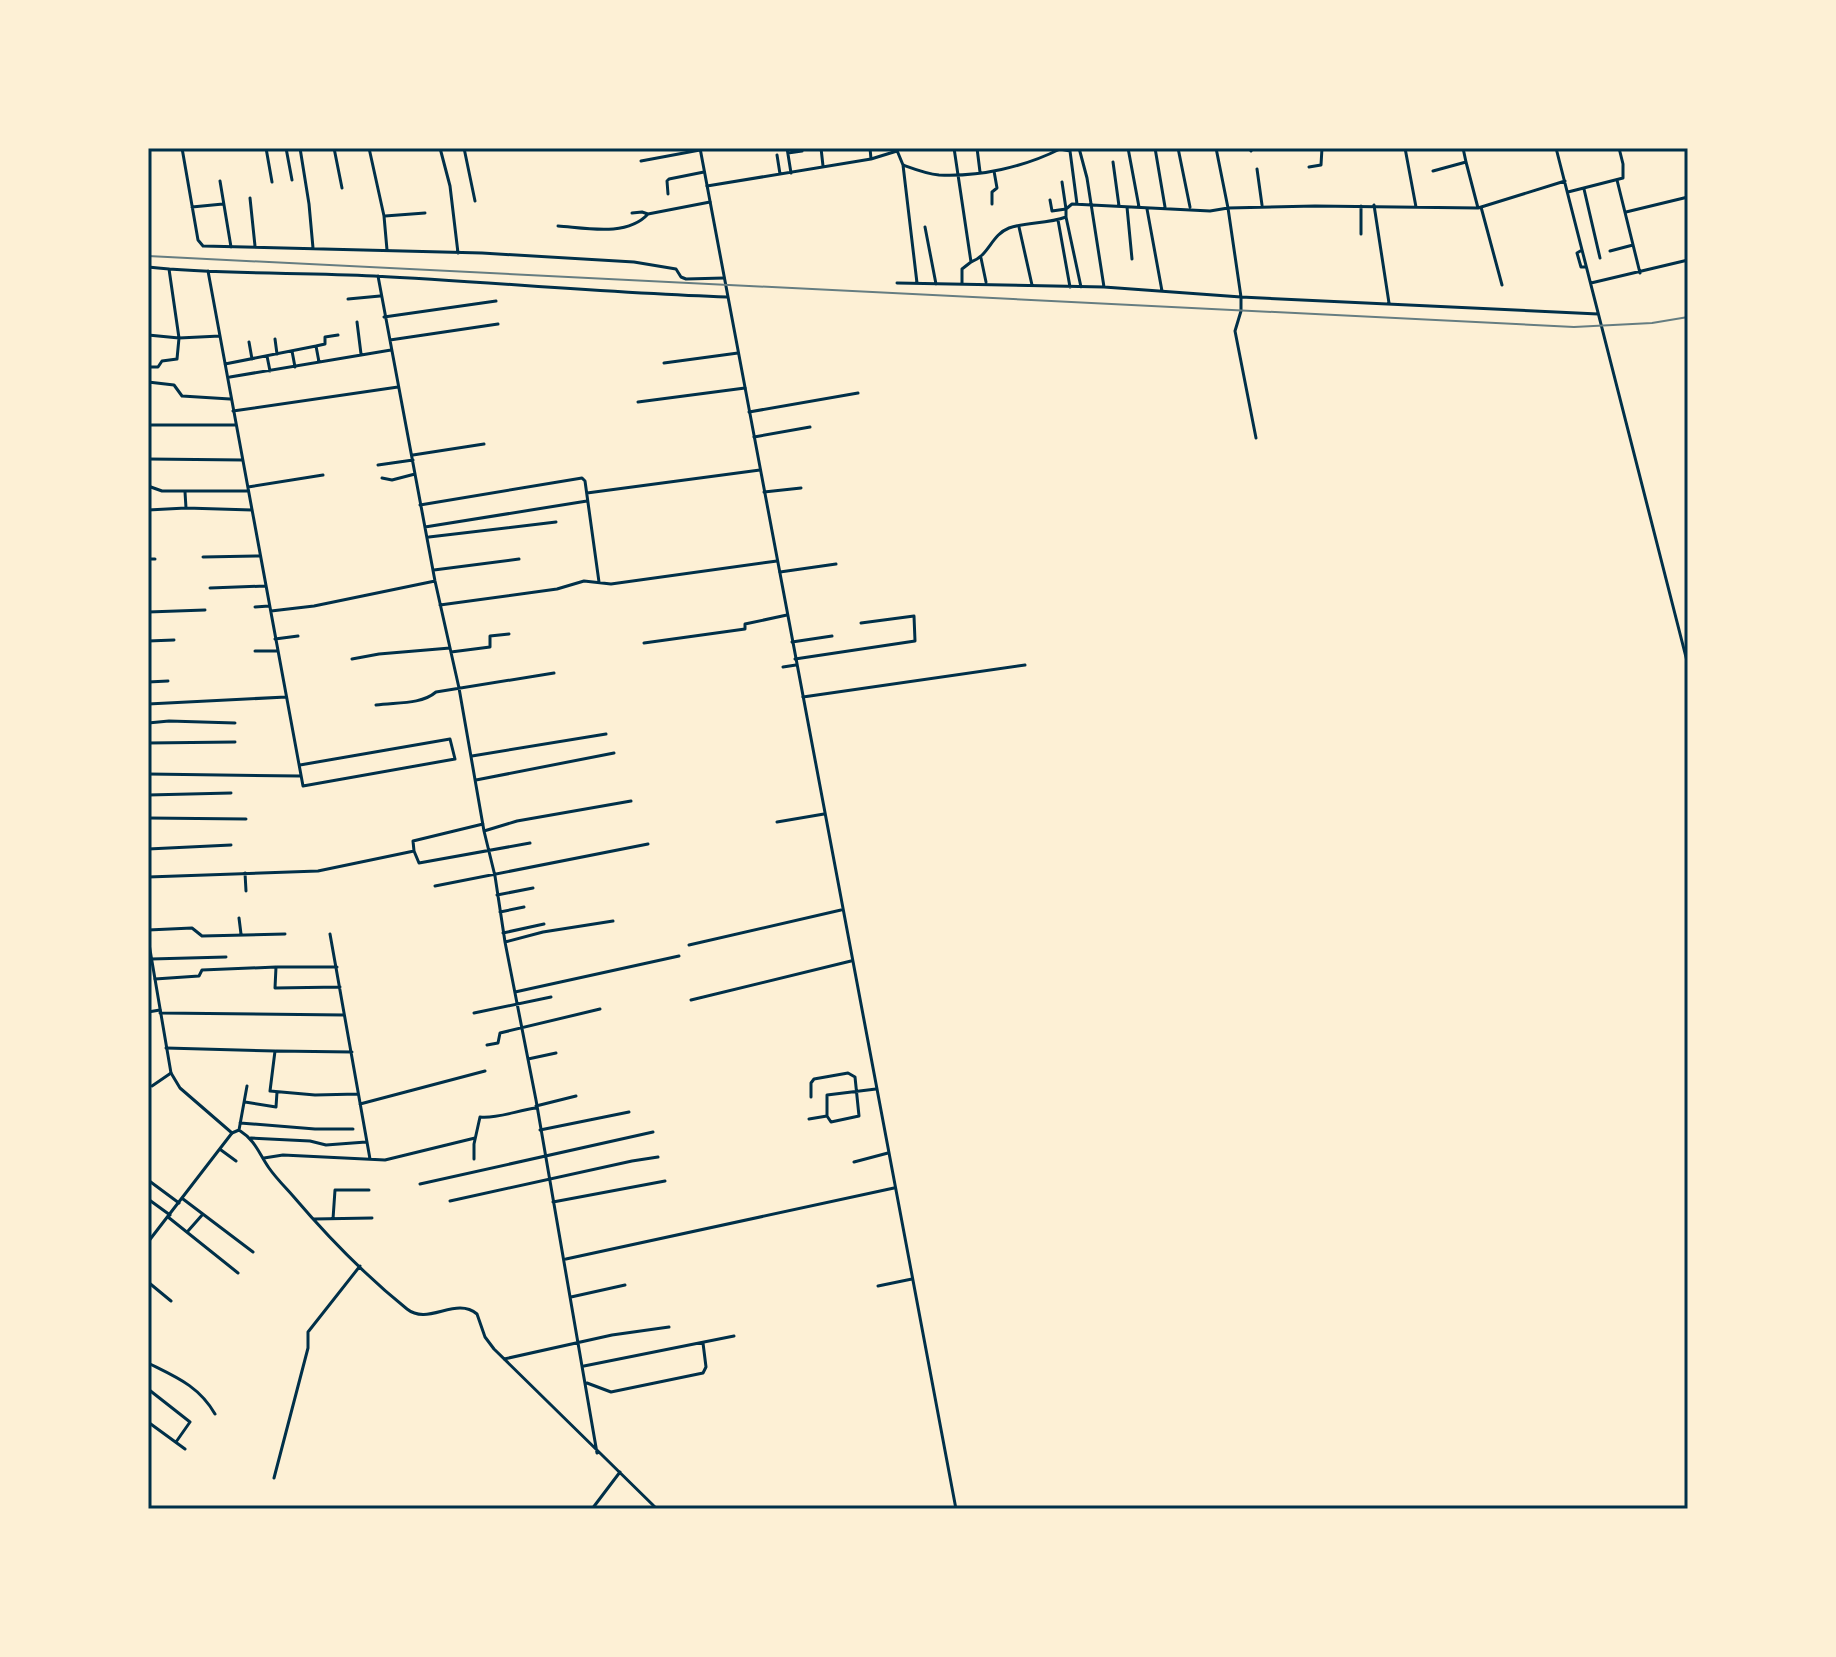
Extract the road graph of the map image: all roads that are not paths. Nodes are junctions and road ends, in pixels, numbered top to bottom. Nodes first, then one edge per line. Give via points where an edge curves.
1 (182, 148) edge
2 (266, 148) edge
3 (286, 148) edge
4 (300, 148) edge
5 (334, 148) edge
6 (369, 148) edge
7 (440, 148) edge
8 (464, 148) edge
9 (821, 148) edge
10 (870, 148) edge
11 (954, 148) edge
12 (977, 148) edge
13 (1060, 148) edge
14 (1079, 148) edge
15 (1128, 148) edge
16 (1155, 148) edge
17 (1178, 148) edge
18 (1216, 148) edge
19 (1322, 148) edge
20 (1405, 148) edge
21 (1463, 148) edge
22 (1556, 148) edge
23 (1619, 148) edge
24 (700, 149) edge
25 (788, 150) edge
26 (897, 150) edge
27 (802, 151) dead end
28 (777, 155) dead end
29 (871, 159) junction
30 (641, 161) dead end
31 (1113, 162) dead end
32 (1466, 162) junction
33 (903, 165) junction
34 (823, 166) junction
35 (1309, 167) dead end
36 (1257, 169) dead end
37 (994, 170) junction
38 (1433, 171) dead end
39 (704, 172) junction
40 (791, 173) junction
41 (981, 173) junction
42 (780, 174) junction
43 (959, 174) junction
44 (292, 180) dead end
45 (1617, 180) junction
46 (220, 181) dead end
47 (1565, 181) junction
48 (272, 182) dead end
49 (1062, 182) dead end
50 (707, 186) junction
51 (342, 188) dead end
52 (1584, 189) junction
53 (1568, 192) junction
54 (668, 194) dead end
55 (1688, 197) edge
56 (250, 198) dead end
57 (1050, 200) dead end
58 (475, 201) dead end
59 (710, 202) junction
60 (223, 204) junction
61 (992, 204) dead end
62 (1077, 204) junction
63 (1091, 205) junction
64 (1374, 205) junction
65 (1119, 206) junction
66 (1361, 206) junction
67 (192, 207) junction
68 (1127, 207) junction
69 (1139, 207) junction
70 (1262, 207) junction
71 (1165, 208) junction
72 (1228, 208) junction
73 (1416, 208) junction
74 (1480, 208) junction
75 (1066, 209) junction
76 (1147, 209) junction
77 (1191, 209) junction
78 (1626, 212) junction
79 (425, 213) dead end
80 (632, 213) dead end
81 (648, 214) junction
82 (384, 216) junction
83 (1066, 217) junction
84 (1058, 220) junction
85 (558, 226) dead end
86 (925, 227) dead end
87 (1019, 227) junction
88 (1361, 234) dead end
89 (1633, 245) junction
90 (231, 247) junction
91 (255, 248) junction
92 (313, 248) junction
93 (387, 250) junction
94 (1610, 251) dead end
95 (458, 253) junction
96 (981, 258) junction
97 (1600, 258) dead end
98 (1132, 259) dead end
99 (1688, 260) edge
100 (971, 262) junction
101 (148, 267) edge
102 (169, 269) junction
103 (208, 271) junction
104 (1640, 273) junction
105 (378, 276) junction
106 (724, 278) junction
107 (897, 283) dead end
108 (917, 283) junction
109 (986, 283) junction
110 (1591, 283) junction
111 (936, 284) junction
112 (962, 284) junction
113 (1032, 285) junction
114 (1502, 285) dead end
115 (1070, 287) junction
116 (1081, 287) junction
117 (1104, 287) junction
118 (1162, 291) junction
119 (380, 296) junction
120 (728, 297) junction
121 (1241, 297) junction
122 (348, 299) dead end
123 (496, 301) dead end
124 (1389, 303) junction
125 (1598, 314) junction
126 (384, 317) junction
127 (357, 322) dead end
128 (498, 324) dead end
129 (324, 330) dead end
130 (148, 335) edge
131 (338, 335) dead end
132 (220, 336) junction
133 (325, 337) junction
134 (179, 338) junction
135 (275, 339) dead end
136 (390, 340) junction
137 (249, 342) dead end
138 (316, 346) junction
139 (391, 350) junction
140 (292, 351) junction
141 (738, 353) junction
142 (277, 354) junction
143 (361, 355) junction
144 (267, 356) junction
145 (252, 359) junction
146 (320, 363) junction
147 (664, 363) dead end
148 (225, 364) junction
149 (148, 367) edge
150 (295, 367) junction
151 (270, 371) junction
152 (228, 378) junction
153 (148, 382) edge
154 (398, 387) junction
155 (745, 388) junction
156 (858, 393) dead end
157 (231, 399) junction
158 (638, 402) dead end
159 (233, 411) junction
160 (749, 412) junction
161 (148, 425) edge
162 (236, 425) junction
163 (810, 427) dead end
164 (754, 437) junction
165 (1256, 438) dead end
166 (484, 444) dead end
167 (412, 458) junction
168 (148, 459) edge
169 (243, 460) junction
170 (378, 465) dead end
171 (760, 470) junction
172 (415, 474) junction
173 (323, 475) dead end
174 (382, 478) dead end
175 (148, 486) edge
176 (801, 488) dead end
177 (248, 489) junction
178 (185, 492) junction
179 (764, 492) junction
180 (587, 493) junction
181 (587, 501) junction
182 (420, 505) junction
183 (186, 508) junction
184 (148, 510) edge
185 (252, 510) junction
186 (556, 522) dead end
187 (425, 527) junction
188 (427, 537) junction
189 (261, 556) junction
190 (203, 557) dead end
191 (148, 559) edge
192 (155, 559) dead end
193 (519, 559) dead end
194 (777, 561) junction
195 (836, 564) dead end
196 (434, 570) junction
197 (779, 572) junction
198 (435, 581) junction
199 (599, 582) junction
200 (265, 586) junction
201 (210, 588) dead end
202 (440, 605) junction
203 (269, 606) junction
204 (255, 607) dead end
205 (205, 610) dead end
206 (271, 611) junction
207 (148, 612) edge
208 (787, 615) junction
209 (861, 623) dead end
210 (509, 634) dead end
211 (298, 636) dead end
212 (832, 636) dead end
213 (275, 639) junction
214 (174, 640) dead end
215 (148, 641) edge
216 (792, 642) junction
217 (644, 643) dead end
218 (450, 650) junction
219 (255, 651) dead end
220 (278, 651) junction
221 (352, 659) dead end
222 (796, 662) junction
223 (1025, 665) dead end
224 (1688, 665) edge
225 (783, 667) dead end
226 (554, 673) dead end
227 (168, 681) dead end
228 (148, 682) edge
229 (459, 688) junction
230 (286, 697) junction
231 (803, 697) junction
232 (148, 704) edge
233 (376, 705) dead end
234 (148, 723) edge
235 (235, 723) dead end
236 (606, 734) dead end
237 (235, 742) dead end
238 (148, 743) edge
239 (614, 753) dead end
240 (470, 756) junction
241 (300, 765) junction
242 (148, 774) edge
243 (300, 776) junction
244 (476, 780) junction
245 (231, 793) dead end
246 (148, 795) edge
247 (631, 801) dead end
248 (824, 814) junction
249 (148, 818) edge
250 (246, 819) dead end
251 (777, 822) dead end
252 (483, 824) junction
253 (484, 831) junction
254 (530, 843) dead end
255 (648, 844) dead end
256 (231, 845) dead end
257 (148, 849) edge
258 (414, 851) junction
259 (489, 852) junction
260 (245, 873) junction
261 (495, 876) junction
262 (148, 877) edge
263 (435, 886) dead end
264 (533, 888) dead end
265 (246, 891) dead end
266 (497, 895) junction
267 (524, 907) dead end
268 (841, 910) junction
269 (500, 912) junction
270 (239, 918) dead end
271 (613, 921) dead end
272 (544, 924) dead end
273 (148, 930) edge
274 (503, 933) junction
275 (285, 934) dead end
276 (330, 934) dead end
277 (242, 935) junction
278 (148, 938) edge
279 (505, 942) junction
280 (689, 945) dead end
281 (149, 946) edge
282 (679, 956) dead end
283 (226, 957) dead end
284 (151, 959) junction
285 (851, 961) junction
286 (276, 967) junction
287 (337, 967) junction
288 (154, 977) junction
289 (148, 978) edge
290 (340, 987) junction
291 (515, 992) junction
292 (551, 997) dead end
293 (691, 1000) dead end
294 (518, 1005) junction
295 (600, 1009) dead end
296 (148, 1012) edge
297 (160, 1012) junction
298 (474, 1013) dead end
299 (346, 1015) junction
300 (522, 1027) junction
301 (487, 1045) dead end
302 (166, 1048) junction
303 (275, 1051) junction
304 (352, 1052) junction
305 (556, 1053) dead end
306 (528, 1059) junction
307 (485, 1071) dead end
308 (171, 1073) junction
309 (152, 1086) dead end
310 (247, 1086) dead end
311 (876, 1089) junction
312 (277, 1092) junction
313 (855, 1092) junction
314 (358, 1094) junction
315 (576, 1096) dead end
316 (811, 1097) dead end
317 (245, 1102) junction
318 (360, 1104) junction
319 (536, 1107) junction
320 (629, 1112) dead end
321 (827, 1116) junction
322 (809, 1119) dead end
323 (240, 1123) junction
324 (353, 1129) dead end
325 (239, 1130) junction
326 (540, 1130) junction
327 (653, 1132) dead end
328 (232, 1133) junction
329 (251, 1138) junction
330 (475, 1138) junction
331 (366, 1142) junction
332 (221, 1150) junction
333 (888, 1153) junction
334 (545, 1155) junction
335 (658, 1157) dead end
336 (264, 1158) junction
337 (370, 1159) junction
338 (474, 1159) dead end
339 (236, 1161) dead end
340 (854, 1162) dead end
341 (549, 1179) junction
342 (148, 1180) edge
343 (665, 1181) dead end
344 (420, 1184) dead end
345 (894, 1188) junction
346 (369, 1190) dead end
347 (148, 1199) edge
348 (183, 1199) junction
349 (450, 1201) dead end
350 (553, 1202) junction
351 (179, 1203) junction
352 (203, 1214) junction
353 (169, 1216) junction
354 (372, 1218) dead end
355 (314, 1219) junction
356 (333, 1219) junction
357 (188, 1231) junction
358 (148, 1242) edge
359 (253, 1252) dead end
360 (564, 1260) junction
361 (360, 1266) junction
362 (238, 1273) dead end
363 (912, 1279) junction
364 (148, 1282) edge
365 (625, 1285) dead end
366 (878, 1286) dead end
367 (571, 1297) junction
368 (171, 1301) dead end
369 (669, 1327) dead end
370 (734, 1336) dead end
371 (578, 1342) junction
372 (703, 1343) junction
373 (504, 1359) junction
374 (148, 1363) edge
375 (583, 1367) junction
376 (586, 1383) junction
377 (149, 1391) edge
378 (215, 1414) dead end
379 (148, 1422) edge
380 (176, 1442) junction
381 (185, 1449) dead end
382 (597, 1453) junction
383 (620, 1472) junction
384 (274, 1478) dead end
385 (592, 1509) edge
386 (657, 1509) edge
387 (956, 1509) edge

1 - 67 street
2 - 48 street
3 - 44 street
4 - 92 street
5 - 51 street
6 - 82 street
7 - 95 street
8 - 58 street
9 - 34 street
10 - 29 street
11 - 43 street
12 - 41 street
13 - 37 street
13 - 62 street via 1070,151
14 - 63 street
15 - 69 street
16 - 71 street
17 - 77 street
18 - 72 street
19 - 35 street via 1321,165
20 - 73 street
21 - 32 street
22 - 47 street
23 - 45 street via 1624,175
24 - 30 street
24 - 39 street
25 - 27 street
25 - 40 street
26 - 29 street
26 - 33 street
28 - 42 street
29 - 34 street
31 - 65 street
32 - 38 street
32 - 74 street
33 - 43 street
33 - 108 street
34 - 40 street
36 - 70 street
37 - 41 street
37 - 61 street via 997,188
39 - 50 street
39 - 54 street via 669,179
40 - 42 street
41 - 43 street
42 - 50 street
43 - 100 street
45 - 52 street
45 - 78 street
46 - 60 street
47 - 53 street
47 - 74 street
49 - 75 street
50 - 59 street
52 - 53 street
52 - 97 street
53 - 110 street
55 - 78 street
56 - 91 street
57 - 75 street via 1052,211
59 - 81 street
59 - 106 street
60 - 67 street
60 - 90 street
62 - 63 street
62 - 75 street
63 - 65 street
63 - 117 street
64 - 66 street
64 - 73 street
64 - 124 street
65 - 68 street
66 - 70 street
66 - 88 street
67 - 90 street via 201,245
68 - 69 street
68 - 98 street
69 - 76 street
70 - 72 street
71 - 76 street
71 - 77 street
72 - 77 street
72 - 121 street
73 - 74 street
74 - 114 street
75 - 83 street
76 - 118 street
78 - 89 street
79 - 82 street
80 - 81 street
81 - 85 street via 618,229
82 - 93 street
83 - 84 street
83 - 116 street
84 - 87 street
84 - 115 street
86 - 111 street
87 - 96 street via 997,235
87 - 113 street
89 - 94 street
89 - 104 street
90 - 91 street
91 - 92 street
92 - 93 street
93 - 95 street
95 - 106 street via 634,262 676,269 686,279
96 - 100 street
96 - 109 street
99 - 104 street
100 - 112 street via 963,266
101 - 102 street
102 - 103 street
102 - 134 street
103 - 105 street
103 - 132 street
104 - 110 street
105 - 119 street
105 - 120 street
106 - 120 street
107 - 108 street
108 - 111 street
109 - 112 street
109 - 113 street
110 - 125 street
111 - 112 street
113 - 115 street
115 - 116 street
116 - 117 street
117 - 118 street
118 - 121 street
119 - 122 street
119 - 126 street
120 - 141 street
121 - 124 street
121 - 165 street via 1235,331
123 - 126 street
124 - 125 street
125 - 224 street
126 - 136 street
127 - 143 street
128 - 136 street
129 - 133 street
130 - 134 street
131 - 133 street
132 - 134 street
132 - 148 street
133 - 138 street via 325,344
134 - 149 street via 177,359
135 - 142 street
136 - 139 street
137 - 145 street
138 - 140 street
138 - 146 street
139 - 143 street
139 - 154 street
140 - 142 street
140 - 150 street
141 - 147 street
141 - 155 street
142 - 144 street
143 - 146 street
144 - 145 street
144 - 151 street
145 - 148 street
146 - 150 street
148 - 152 street
150 - 151 street
151 - 152 street
152 - 157 street
153 - 157 street via 174,385 186,397
154 - 159 street
154 - 167 street
155 - 158 street
155 - 160 street
156 - 160 street
157 - 159 street
159 - 162 street
160 - 164 street
161 - 162 street
162 - 169 street
163 - 164 street
164 - 171 street
166 - 167 street
167 - 170 street
167 - 172 street
168 - 169 street
169 - 177 street
171 - 179 street
171 - 180 street
172 - 174 street
172 - 182 street
173 - 177 street
175 - 178 street
176 - 179 street
177 - 178 street
177 - 185 street
178 - 183 street
179 - 194 street
180 - 181 street
180 - 182 street via 580,478
181 - 187 street
181 - 199 street
182 - 187 street
183 - 184 street
183 - 185 street
185 - 189 street
186 - 188 street
187 - 188 street
188 - 196 street
189 - 190 street
189 - 200 street
191 - 192 street
193 - 196 street
194 - 197 street
194 - 199 street
195 - 197 street
196 - 198 street
197 - 208 street
198 - 202 street
198 - 206 street
199 - 202 street
200 - 201 street
200 - 203 street
202 - 218 street
203 - 204 street
203 - 206 street
205 - 207 street
206 - 213 street
208 - 216 street
208 - 217 street via 745,624 745,629
209 - 222 street via 914,616 915,641
210 - 218 street via 490,636 490,647
211 - 213 street
212 - 216 street
213 - 220 street
214 - 215 street
216 - 222 street
218 - 221 street
218 - 229 street
219 - 220 street
220 - 230 street
222 - 225 street
222 - 231 street
223 - 231 street
226 - 229 street
227 - 228 street
229 - 233 street via 427,699
229 - 240 street
230 - 232 street
230 - 241 street
231 - 248 street
234 - 235 street
236 - 240 street
237 - 238 street
239 - 244 street
240 - 244 street
241 - 243 street
241 - 243 street via 450,739 454,748 453,760 303,786
242 - 243 street
244 - 252 street
245 - 246 street
247 - 253 street
248 - 251 street
248 - 268 street
249 - 250 street
252 - 253 street
252 - 258 street via 413,841
253 - 259 street
254 - 259 street
255 - 261 street
256 - 257 street
258 - 259 street via 419,863
258 - 260 street via 318,871
259 - 261 street
260 - 262 street
260 - 265 street
261 - 263 street
261 - 266 street
264 - 266 street
266 - 269 street
267 - 269 street
268 - 280 street
268 - 285 street
269 - 274 street
270 - 277 street
271 - 279 street
272 - 274 street
273 - 277 street via 192,928 202,936
274 - 279 street
275 - 277 street
276 - 287 street
278 - 281 street
279 - 291 street
281 - 284 street
282 - 291 street
283 - 284 street
284 - 288 street
285 - 293 street
285 - 311 street
286 - 287 street
286 - 288 street
286 - 290 street via 275,988
287 - 290 street
288 - 289 street
288 - 297 street
290 - 299 street
291 - 294 street
292 - 294 street
294 - 298 street
294 - 300 street
295 - 300 street
296 - 297 street
297 - 299 street
297 - 302 street
299 - 304 street
300 - 301 street via 500,1033 498,1043
300 - 306 street
302 - 303 street
302 - 308 street
303 - 304 street
303 - 312 street via 270,1091
304 - 314 street
305 - 306 street
306 - 319 street
307 - 318 street
308 - 309 street
308 - 328 street via 180,1088
310 - 317 street
311 - 313 street
311 - 333 street
312 - 314 street
312 - 317 street via 276,1107
313 - 316 street via 855,1077 848,1073 814,1079
313 - 321 street via 827,1095
313 - 321 street via 859,1116 831,1122
314 - 318 street
315 - 319 street
317 - 323 street
318 - 331 street
319 - 326 street
319 - 330 street via 480,1117
320 - 326 street
321 - 322 street
323 - 324 street
323 - 325 street
325 - 328 street
325 - 329 street
326 - 334 street
327 - 334 street
328 - 332 street
329 - 331 street via 326,1145
329 - 336 street
330 - 337 street
330 - 338 street
331 - 337 street
332 - 339 street
332 - 348 street
333 - 340 street
333 - 345 street
334 - 341 street
334 - 344 street
335 - 341 street
336 - 337 street
336 - 355 street
341 - 349 street
341 - 350 street
342 - 351 street
343 - 350 street
345 - 360 street
345 - 363 street
346 - 356 street via 335,1190
347 - 353 street
348 - 351 street
348 - 352 street
350 - 360 street
351 - 353 street
352 - 357 street
352 - 359 street
353 - 357 street
353 - 358 street
354 - 356 street
355 - 356 street
355 - 361 street
357 - 362 street
360 - 367 street
361 - 373 street via 414,1314 471,1309
361 - 384 street via 308,1332
363 - 366 street
363 - 387 street
364 - 368 street
365 - 367 street
367 - 371 street
369 - 371 street
370 - 372 street
371 - 373 street
371 - 375 street
372 - 375 street
372 - 376 street via 703,1373 611,1392
373 - 382 street
374 - 378 street via 189,1383
375 - 376 street
376 - 382 street
377 - 380 street via 190,1422
379 - 380 street
380 - 381 street
382 - 383 street
383 - 385 street
383 - 386 street

